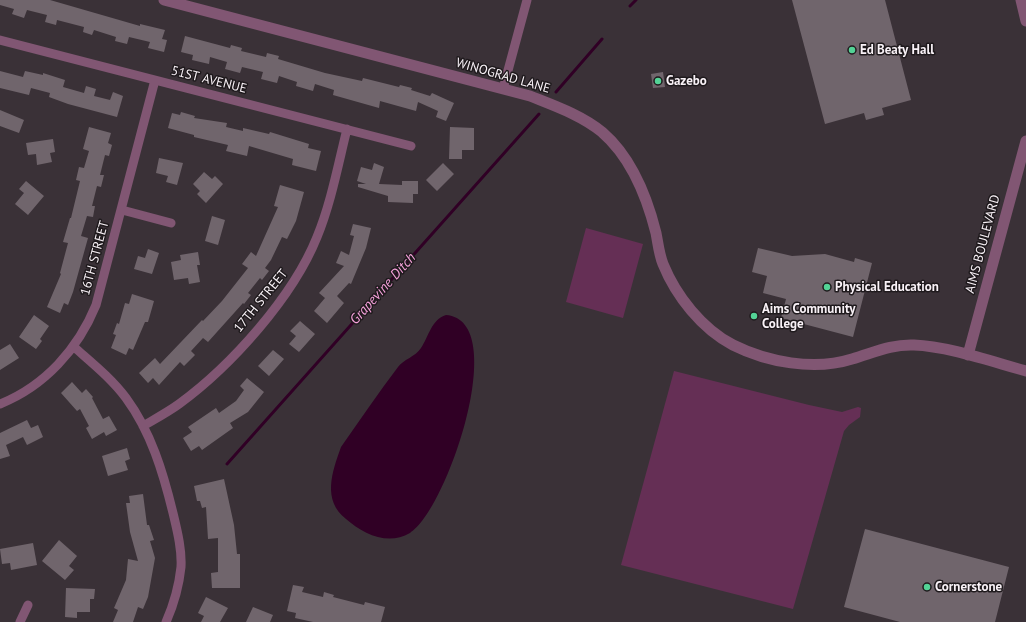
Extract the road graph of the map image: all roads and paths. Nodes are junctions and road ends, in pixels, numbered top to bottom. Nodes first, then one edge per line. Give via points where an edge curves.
1 (164, 0) edge
2 (526, 0) edge
3 (1021, 0) edge
4 (1026, 21) edge
5 (0, 40) edge
6 (155, 80) junction
7 (503, 89) junction
8 (347, 129) junction
9 (1026, 141) edge
10 (411, 146) dead end
11 (122, 210) junction
12 (171, 223) dead end
13 (74, 347) junction
14 (968, 356) junction
15 (1026, 372) edge
16 (0, 404) edge
17 (143, 426) junction
18 (28, 605) dead end
19 (20, 622) edge
20 (166, 622) edge

1 - 7 street, WINOGRAD LANE
2 - 7 street
3 - 4 street
5 - 6 street, 51ST AVENUE
6 - 8 street, 51ST AVENUE
6 - 11 street, 16TH STREET
7 - 14 street, WINOGRAD LANE via 530,96 572,113 602,132 619,151 641,189 656,232 663,264 682,299 702,322 732,344 758,356 806,365 850,360 886,347 906,345
8 - 10 street, 51ST AVENUE
8 - 17 street, 17TH STREET via 318,237 303,268 285,296 211,378 179,404
9 - 14 street, AIMS BOULEVARD
11 - 12 street
11 - 13 street, 16TH STREET via 96,305
13 - 16 street, 16TH STREET via 54,369 31,388
13 - 17 street via 101,370 126,398
14 - 15 street, WINOGRAD LANE
17 - 20 street via 158,458 178,532 181,565 178,588
18 - 19 street

